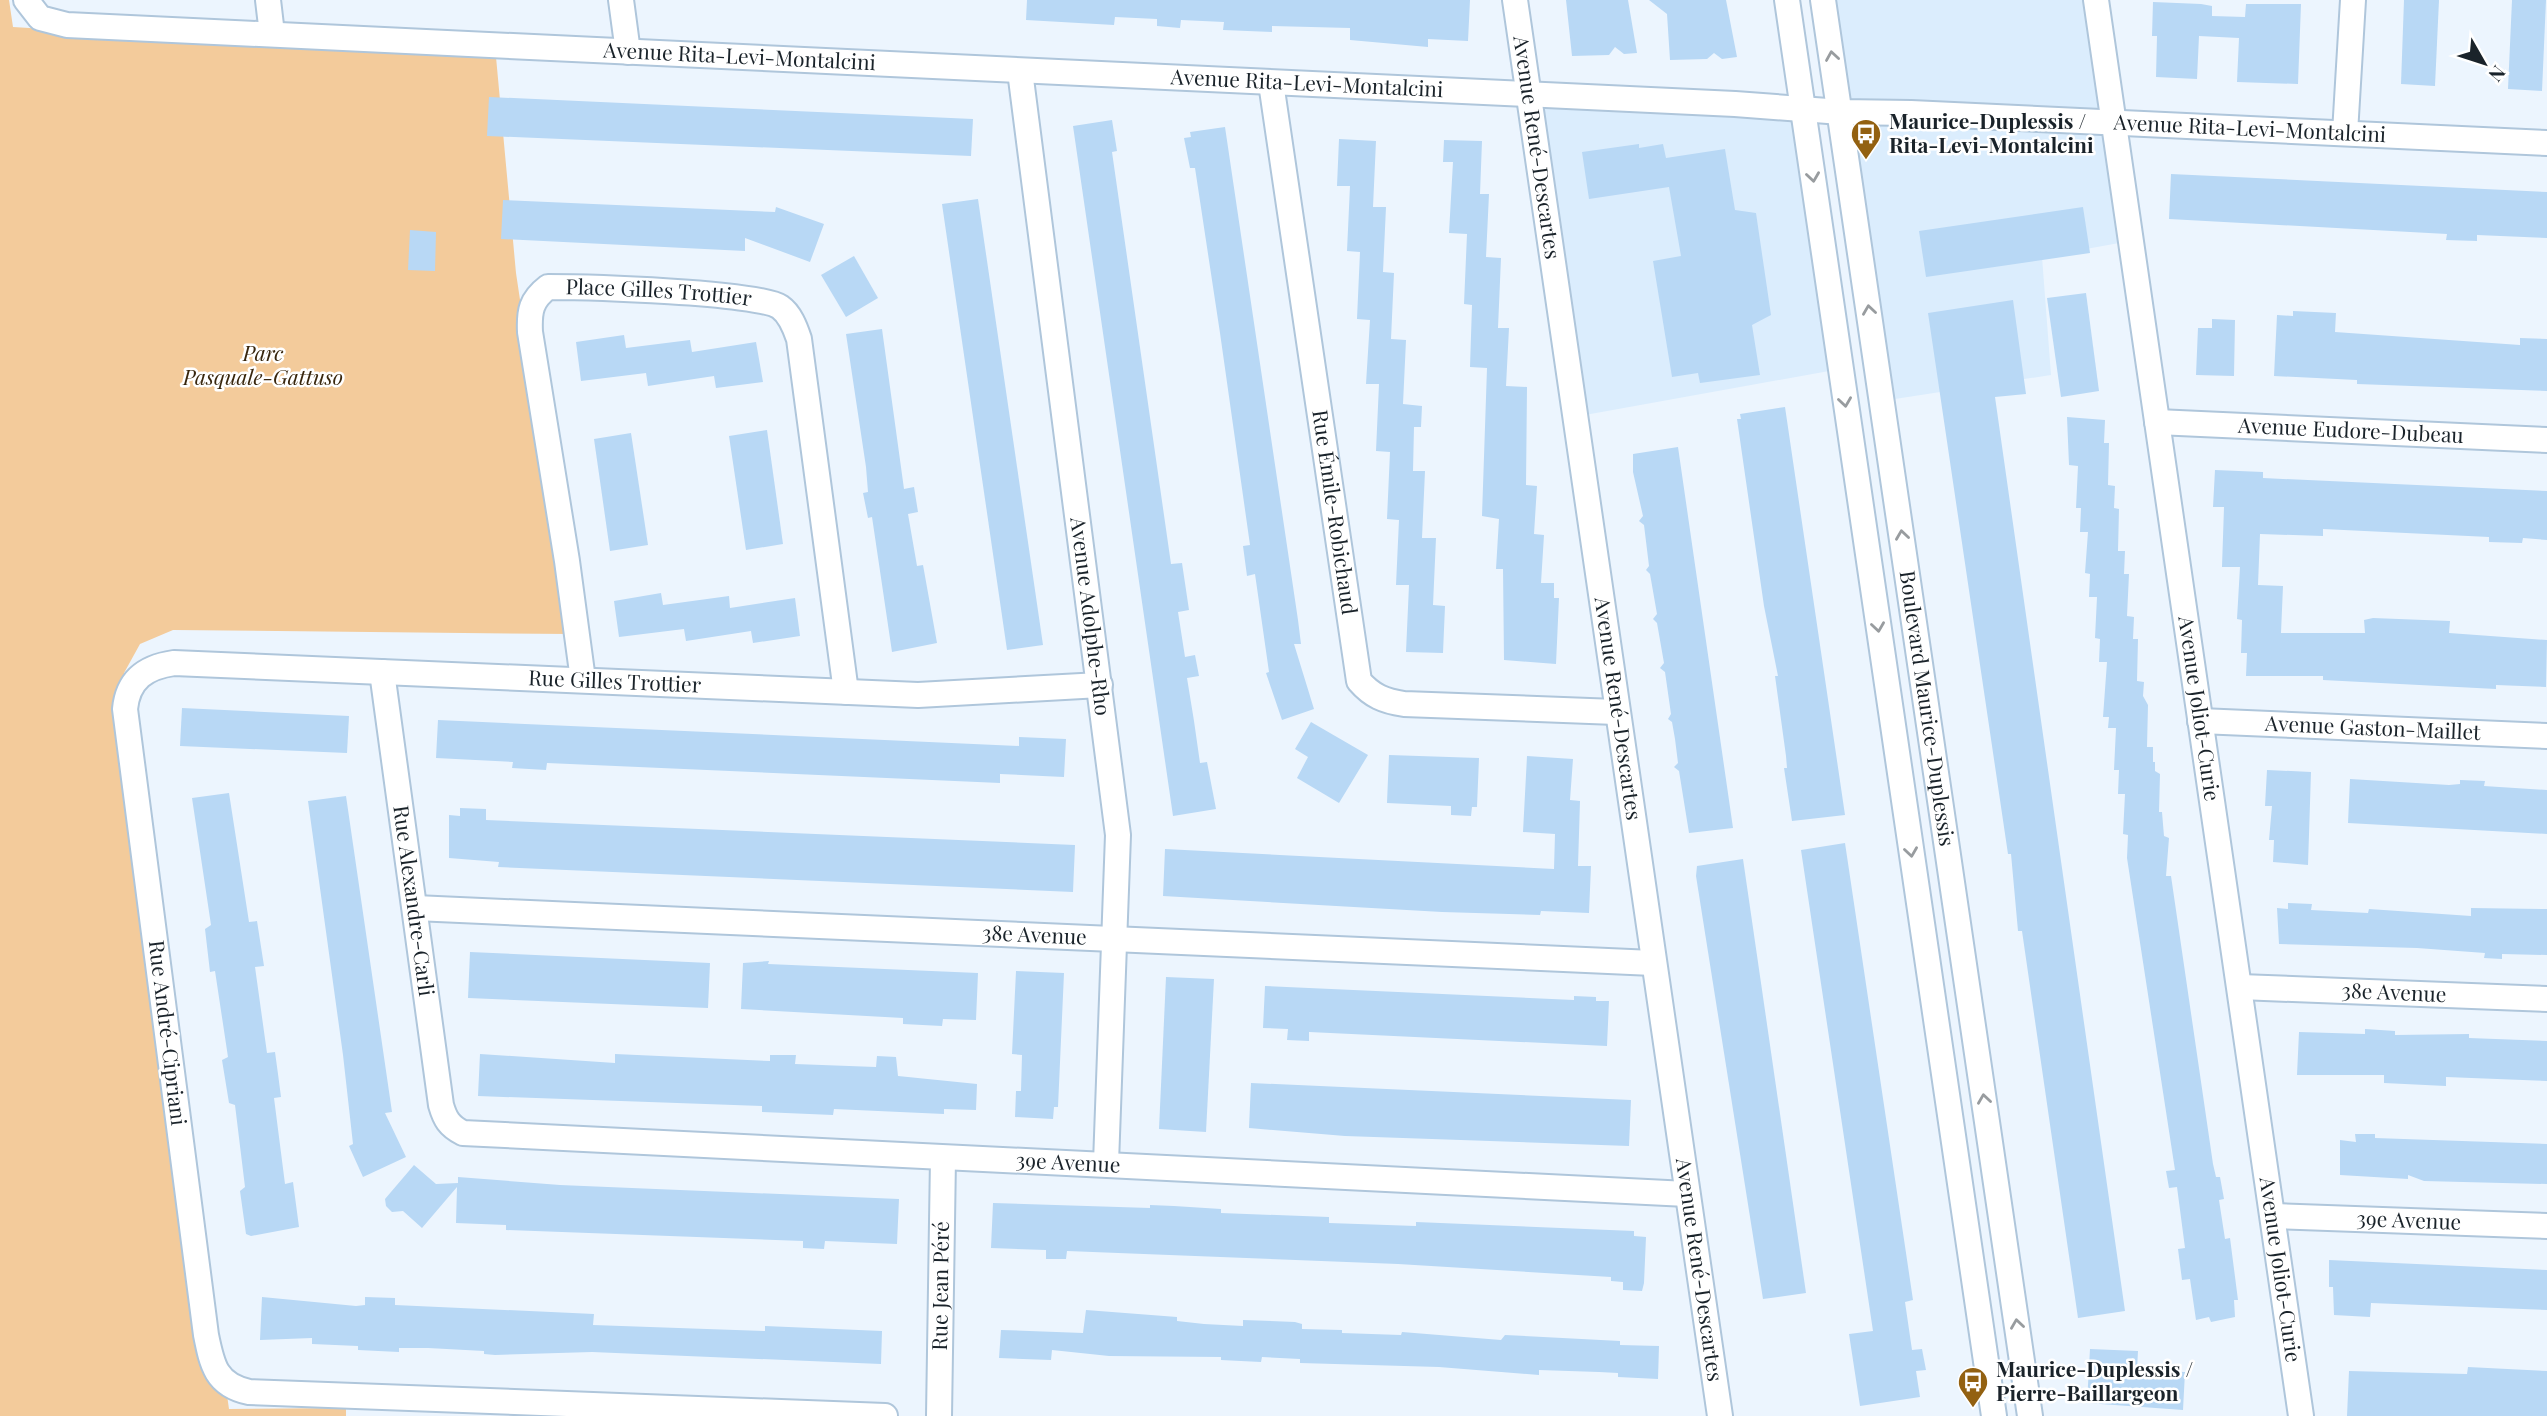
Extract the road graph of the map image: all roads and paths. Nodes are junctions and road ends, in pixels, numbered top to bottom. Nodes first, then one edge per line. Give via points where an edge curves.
1 (26, 0) edge
2 (268, 0) edge
3 (621, 0) edge
4 (1515, 0) edge
5 (1787, 0) edge
6 (1823, 0) edge
7 (2096, 0) edge
8 (2353, 0) edge
9 (272, 34) junction
10 (628, 52) junction
11 (1020, 71) junction
12 (1271, 83) junction
13 (1528, 94) junction
14 (1803, 109) junction
15 (1841, 113) junction
16 (2114, 123) junction
17 (2346, 133) junction
18 (2547, 143) edge
19 (2157, 422) junction
20 (2547, 440) edge
21 (382, 672) junction
22 (134, 680) joint
23 (583, 680) junction
24 (1100, 685) junction
25 (846, 692) junction
26 (1616, 712) junction
27 (2200, 720) junction
28 (2547, 736) edge
29 (415, 908) junction
30 (1112, 937) junction
31 (1653, 963) junction
32 (2240, 987) junction
33 (2547, 999) edge
34 (452, 1128) joint
35 (943, 1158) junction
36 (1107, 1163) junction
37 (1687, 1194) junction
38 (2273, 1216) junction
39 (2547, 1226) edge
40 (885, 1416) edge
41 (939, 1416) edge
42 (1720, 1416) edge
43 (1994, 1416) edge
44 (2031, 1416) edge
45 (2301, 1416) edge

1 - 9 street, Avenue Rita-Levi-Montalcini via 40,18 67,25
2 - 9 street
3 - 10 street
4 - 13 street, Avenue René-Descartes
5 - 14 street, Boulevard Maurice-Duplessis
15 -> 6 street, Boulevard Maurice-Duplessis
7 - 16 street, Avenue Joliot-Curie
8 - 17 street
9 - 10 street, Avenue Rita-Levi-Montalcini
10 - 11 street, Avenue Rita-Levi-Montalcini
11 - 12 street, Avenue Rita-Levi-Montalcini
11 - 24 street, Avenue Adolphe-Rho
12 - 13 street, Avenue Rita-Levi-Montalcini
12 - 26 street, Rue Émile-Robichaud via 1359,681 1385,701 1404,704
13 - 14 street, Avenue Rita-Levi-Montalcini
13 - 26 street, Avenue René-Descartes
14 - 15 street, Avenue Rita-Levi-Montalcini
14 -> 43 street, Boulevard Maurice-Duplessis
15 - 16 street, Avenue Rita-Levi-Montalcini
44 -> 15 street, Boulevard Maurice-Duplessis
16 - 17 street, Avenue Rita-Levi-Montalcini
16 - 19 street, Avenue Joliot-Curie
17 - 18 street, Avenue Rita-Levi-Montalcini
19 - 20 street, Avenue Eudore-Dubeau
19 - 27 street, Avenue Joliot-Curie
21 - 22 street, Rue Gilles Trottier via 174,663 155,666
21 - 23 street, Rue Gilles Trottier
21 - 29 street, Rue Alexandre-Carli
22 - 40 street, Rue André-Cipriani via 125,709 130,750 206,1335 215,1373 225,1383 249,1392
23 - 25 street, Rue Gilles Trottier
23 - 25 street, Place Gilles Trottier via 530,332 534,298 548,287 744,297 779,306 792,321 799,339
24 - 25 street, Rue Gilles Trottier via 978,694
24 - 30 street, Avenue Adolphe-Rho via 1118,835
26 - 31 street, Avenue René-Descartes
27 - 28 street, Avenue Gaston-Maillet
27 - 32 street, Avenue Joliot-Curie
29 - 30 street, 38e Avenue
29 - 34 street, Rue Alexandre-Carli via 441,1105
30 - 31 street, 38e Avenue
30 - 36 street, Avenue Adolphe-Rho
31 - 37 street, Avenue René-Descartes
32 - 33 street, 38e Avenue
32 - 38 street, Avenue Joliot-Curie
34 - 35 street, 39e Avenue via 475,1136
35 - 36 street, 39e Avenue
35 - 41 street, Rue Jean Péré
36 - 37 street, 39e Avenue
37 - 42 street, Avenue René-Descartes
38 - 39 street, 39e Avenue
38 - 45 street, Avenue Joliot-Curie

